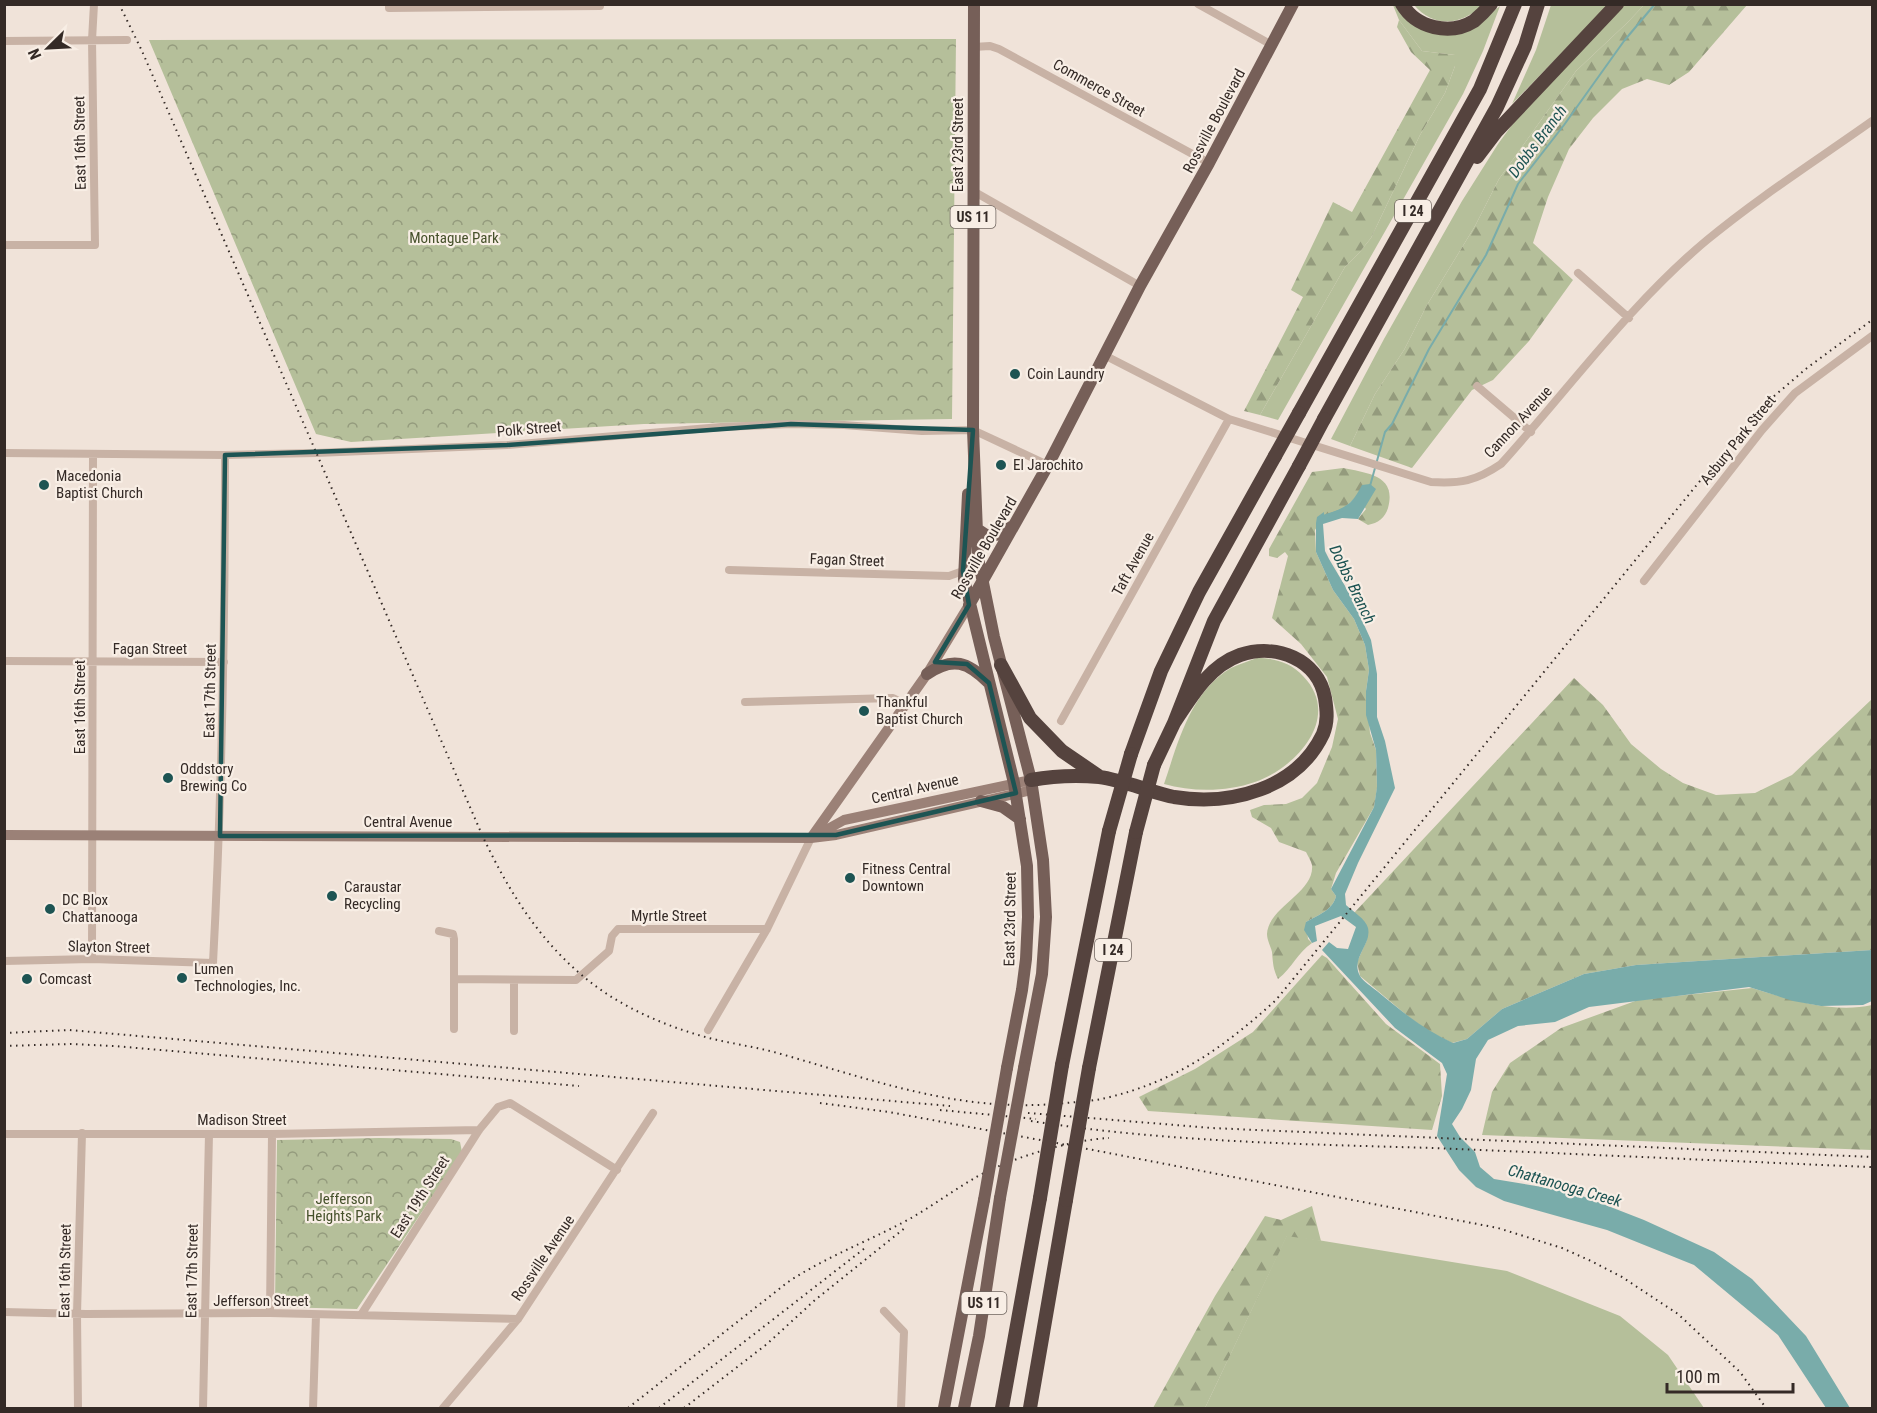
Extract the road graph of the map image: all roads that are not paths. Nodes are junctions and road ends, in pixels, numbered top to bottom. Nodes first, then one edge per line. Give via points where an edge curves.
1 (94, 4) edge
2 (974, 4) edge
3 (1198, 4) edge
4 (1293, 4) edge
5 (1402, 4) edge
6 (1491, 4) edge
7 (1515, 4) edge
8 (1538, 4) edge
9 (1617, 4) edge
10 (389, 6) edge
11 (437, 6) edge
12 (600, 8) edge
13 (92, 40) junction
14 (127, 40) dead end
15 (4, 41) edge
16 (1272, 45) junction
17 (973, 48) junction
18 (1872, 121) edge
19 (1209, 163) junction
20 (973, 191) junction
21 (1444, 202) junction
22 (4, 245) edge
23 (1578, 273) dead end
24 (1140, 286) junction
25 (1629, 318) junction
26 (1872, 336) edge
27 (1106, 356) junction
28 (1476, 386) dead end
29 (1229, 419) junction
30 (973, 430) junction
31 (1531, 432) junction
32 (4, 453) edge
33 (93, 454) junction
34 (225, 455) junction
35 (1048, 465) junction
36 (1014, 525) junction
37 (977, 529) junction
38 (729, 570) dead end
39 (963, 571) junction
40 (1644, 581) dead end
41 (982, 584) junction
42 (969, 605) junction
43 (4, 661) edge
44 (94, 662) junction
45 (224, 662) junction
46 (1001, 665) junction
47 (927, 674) junction
48 (989, 683) junction
49 (745, 702) dead end
50 (905, 704) junction
51 (1061, 721) dead end
52 (1174, 723) junction
53 (1100, 777) junction
54 (1031, 785) junction
55 (1015, 788) junction
56 (981, 801) junction
57 (1020, 819) junction
58 (4, 835) edge
59 (93, 835) junction
60 (220, 836) junction
61 (811, 838) junction
62 (767, 928) junction
63 (439, 932) dead end
64 (92, 959) junction
65 (4, 961) edge
66 (213, 963) joint
67 (454, 979) junction
68 (513, 980) junction
69 (454, 1029) dead end
70 (708, 1030) dead end
71 (514, 1031) dead end
72 (653, 1113) dead end
73 (479, 1130) junction
74 (82, 1133) junction
75 (4, 1134) edge
76 (209, 1134) junction
77 (272, 1134) junction
78 (617, 1170) junction
79 (884, 1311) dead end
80 (4, 1312) edge
81 (270, 1313) junction
82 (77, 1314) junction
83 (204, 1314) junction
84 (316, 1315) junction
85 (361, 1315) junction
86 (518, 1319) junction
87 (78, 1408) edge
88 (203, 1408) edge
89 (313, 1408) edge
90 (443, 1408) edge
91 (901, 1408) edge
92 (945, 1408) edge
93 (964, 1408) edge
94 (1004, 1408) edge
95 (1030, 1408) edge

1 - 13 street, East 16th Street
2 - 17 main road, East 23rd Street / US 11
3 - 16 street
4 - 16 main road, Rossville Boulevard
5 - 6 highway via 1416,20 1451,29 1473,21
7 - 94 highway, I 24, bridge via 1480,89 1199,592 1161,671 1109,831 1062,1065
8 - 21 highway, I 24 via 1525,46 1497,107
9 - 21 highway via 1496,132
10 - 11 street
11 - 12 street
13 - 14 street
13 - 15 street
13 - 22 street, East 16th Street via 95,245
16 - 19 main road, Rossville Boulevard
17 - 19 street, Commerce Street via 999,49
17 - 20 main road, East 23rd Street / US 11
18 - 25 street, Cannon Avenue via 1707,240
19 - 24 main road, Rossville Boulevard
20 - 24 street
20 - 30 main road, East 23rd Street / US 11
21 - 52 highway, I 24, bridge via 1214,621
23 - 25 street
24 - 27 main road, Rossville Boulevard
25 - 31 street, Cannon Avenue
26 - 40 street, Asbury Park Street via 1795,393
27 - 29 street, Cannon Avenue
27 - 35 main road, Rossville Boulevard
28 - 31 street
29 - 31 street, Cannon Avenue via 1431,482 1465,482 1485,475
29 - 51 street, Taft Avenue
30 - 34 street, Polk Street via 791,424 507,445
30 - 35 street, Polk Street
30 - 37 main road, East 23rd Street / US 11
30 - 39 main road, East 23rd Street / US 11
32 - 33 street, Polk Street
33 - 34 street, Polk Street
33 - 44 street, East 16th Street
34 - 45 street, East 17th Street
35 - 36 main road, Rossville Boulevard
36 - 37 main road via 989,537
36 - 41 main road, Rossville Boulevard
37 - 41 main road, East 23rd Street / US 11
38 - 39 street, Fagan Street via 949,576
39 - 42 main road, East 23rd Street / US 11
41 - 42 main road, Rossville Boulevard
41 - 46 main road, East 23rd Street / US 11
42 - 47 main road, Rossville Boulevard
42 - 48 main road, East 23rd Street / US 11
43 - 44 street, Fagan Street
44 - 45 street, Fagan Street
44 - 59 street, East 16th Street
45 - 60 street, East 17th Street
46 - 53 highway via 1030,718 1062,751
46 - 54 main road, East 23rd Street / US 11
47 - 48 main road via 944,665 968,664
47 - 50 main road, Rossville Boulevard
48 - 55 main road, East 23rd Street / US 11
49 - 50 street via 893,698
50 - 61 main road, Rossville Boulevard
52 - 53 highway via 1215,670 1239,656 1266,651 1294,657 1312,669 1323,689 1328,715 1324,732 1300,766 1274,785 1252,793 1226,798 1175,797
52 - 95 highway, I 24, bridge via 1154,765 1137,832 1089,1068
53 - 54 highway via 1057,776
54 - 55 main road, Central Avenue
54 - 93 main road, East 23rd Street / US 11, bridge via 1043,860 1046,917 1042,974
55 - 56 main road, Central Avenue
55 - 57 main road, East 23rd Street / US 11
55 - 61 main road, Central Avenue via 844,820
56 - 57 main road via 1003,807
56 - 61 main road, Central Avenue
57 - 92 main road, East 23rd Street / US 11, bridge via 1027,866 1028,917 1022,990
58 - 59 main road, Central Avenue
59 - 60 main road, Central Avenue
59 - 64 street, East 16th Street
60 - 61 main road, Central Avenue
60 - 66 street, East 17th Street
61 - 62 street
62 - 68 street, Myrtle Street via 618,930 612,936 609,951 576,980
62 - 70 street
63 - 67 street via 453,934
64 - 65 street, Slayton Street
64 - 66 street, Slayton Street
67 - 68 street, Myrtle Street
67 - 69 street
68 - 71 street
72 - 78 street, Rossville Avenue
73 - 77 street, Madison Street
73 - 78 street, East 19th Street via 498,1107 510,1103
73 - 85 street, East 19th Street
74 - 75 street, Madison Street
74 - 76 street, Madison Street
74 - 82 street, East 16th Street
76 - 77 street, Madison Street
76 - 83 street, East 17th Street
77 - 81 street
78 - 86 street, Rossville Avenue
79 - 91 street via 904,1332
80 - 82 street, Jefferson Street
81 - 83 street, Jefferson Street
81 - 84 street, Jefferson Street
82 - 83 street, Jefferson Street
82 - 87 street, East 16th Street
83 - 88 street, East 17th Street
84 - 85 street, Jefferson Street
84 - 89 street
85 - 86 street, Jefferson Street
86 - 90 street, Rossville Avenue

